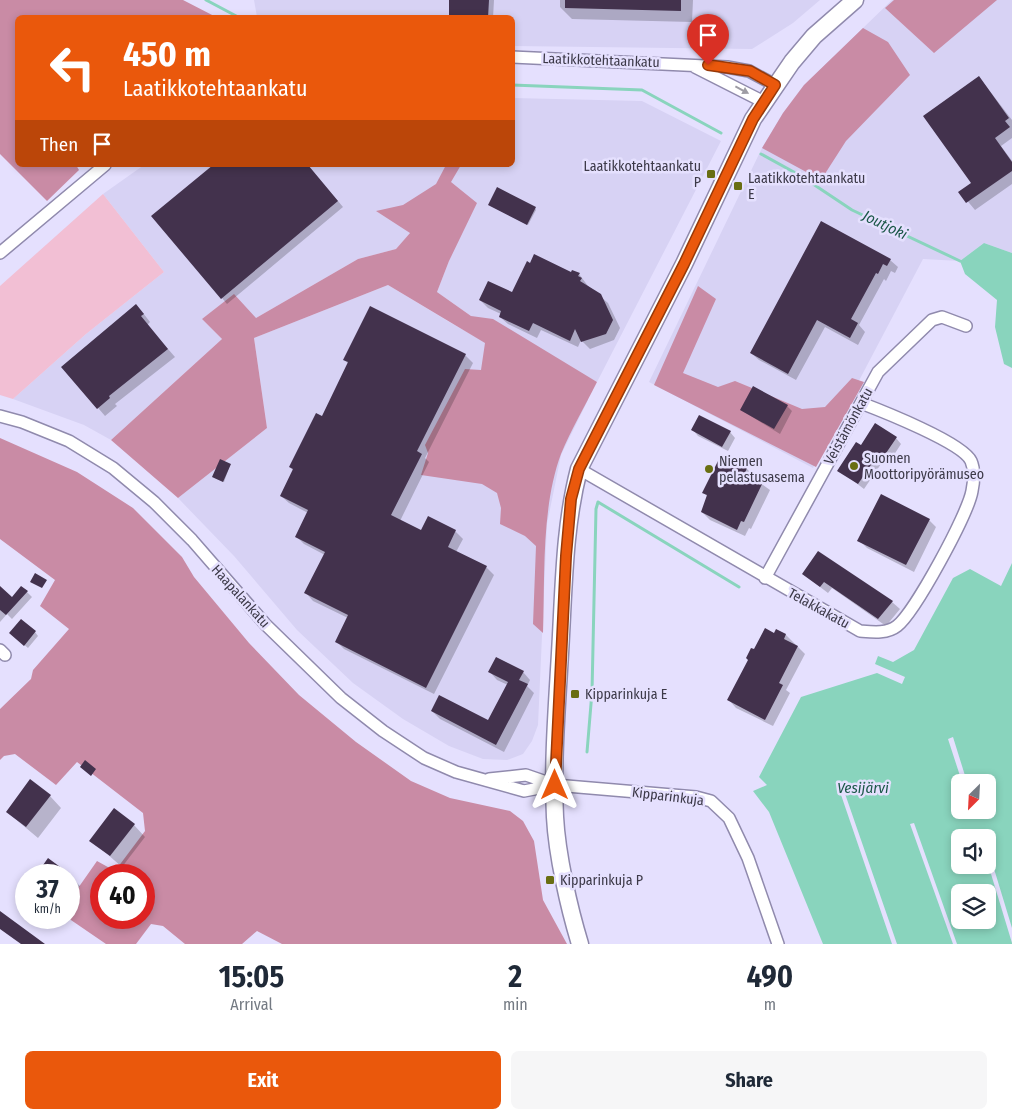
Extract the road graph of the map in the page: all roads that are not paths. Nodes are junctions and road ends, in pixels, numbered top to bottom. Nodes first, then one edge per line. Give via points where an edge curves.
1 (855, 0) edge
2 (515, 57) edge
3 (689, 64) junction
4 (775, 85) junction
5 (764, 102) junction
6 (103, 167) edge
7 (0, 253) edge
8 (966, 326) dead end
9 (861, 403) junction
10 (0, 416) edge
11 (579, 469) junction
12 (764, 578) junction
13 (555, 785) junction
14 (580, 944) edge
15 (778, 944) edge

1 - 4 street via 814,36
2 - 3 street, Laatikkotehtaankatu
3 - 4 street, Laatikkotehtaankatu via 750,71
3 -> 5 street, Laatikkotehtaankatu
4 - 5 street
5 - 11 street
6 - 7 street
8 - 9 street, Veistämönkatu via 942,317 932,320 878,372
9 - 12 street, Veistämönkatu
9 - 12 street, Telakkakatu via 917,427 965,452 971,460 974,471 972,492 940,562 897,626 881,633 860,631
10 - 13 street, Haapalankatu via 69,441 113,468 192,540 266,625 341,698 383,731 424,758 456,772 482,779 526,775
11 - 12 street, Telakkakatu
11 - 13 street via 571,499 566,556
13 - 14 street via 555,818 560,850
13 - 15 street, Kipparinkuja via 711,801 729,818 748,858

